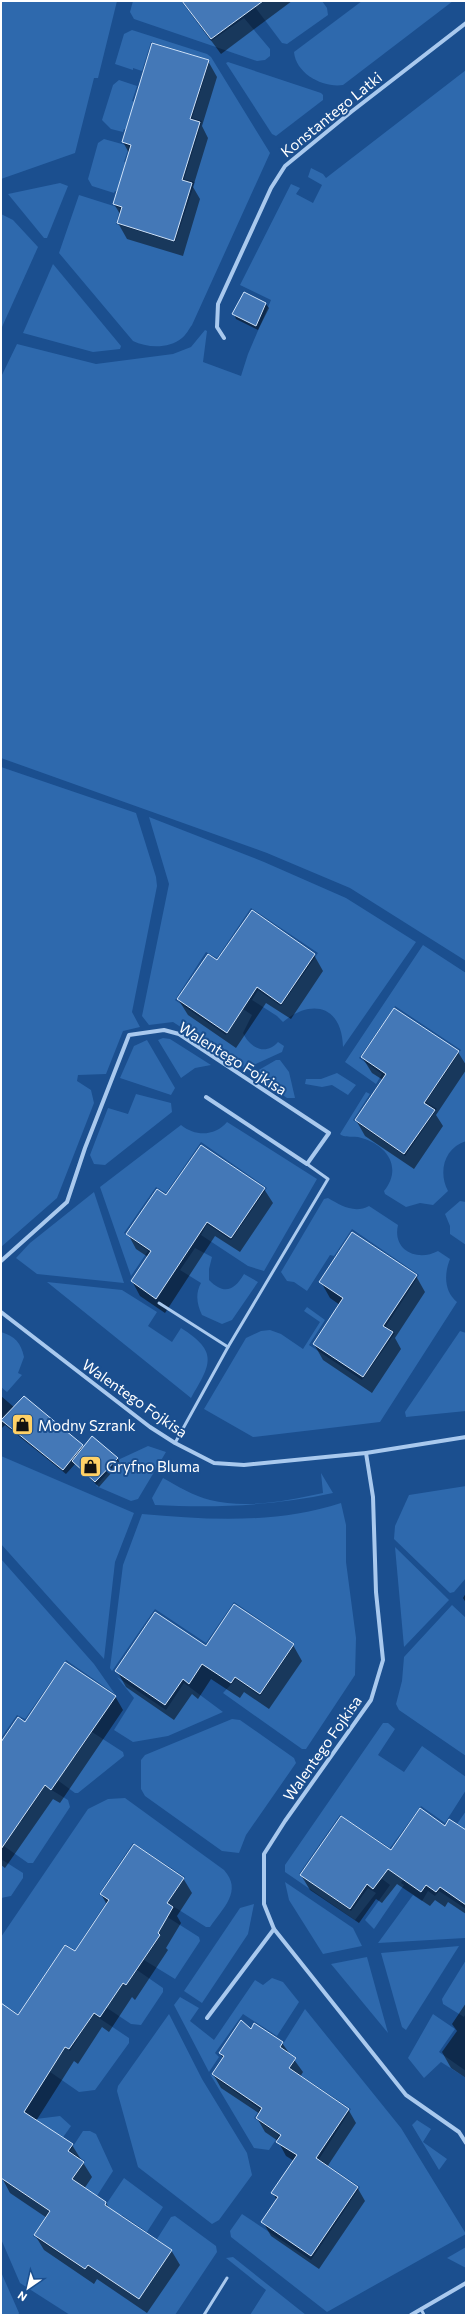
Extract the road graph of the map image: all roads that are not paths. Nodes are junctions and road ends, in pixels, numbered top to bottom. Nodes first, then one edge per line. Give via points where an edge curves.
1 (466, 23) edge
2 (224, 338) dead end
3 (206, 1097) dead end
4 (307, 1164) junction
5 (1, 1261) edge
6 (159, 1303) dead end
7 (1, 1312) edge
8 (228, 1347) junction
9 (466, 1437) edge
10 (175, 1443) junction
11 (366, 1453) junction
12 (274, 1929) junction
13 (207, 2018) dead end
14 (466, 2144) edge
15 (227, 2278) dead end
16 (466, 2283) edge
17 (421, 2309) junction
18 (204, 2315) edge
19 (411, 2315) edge
20 (424, 2315) edge

1 - 2 street, Konstantego Latki via 286,166 271,188 218,304 217,326
3 - 4 street
4 - 5 street, Walentego Fojkisa via 329,1133 179,1034 164,1030 130,1035 85,1148 68,1202
4 - 8 lane via 328,1179
6 - 8 lane
7 - 10 street, Walentego Fojkisa via 77,1372
8 - 10 lane
9 - 11 street, Walentego Fojkisa
10 - 11 street, Walentego Fojkisa via 214,1463 244,1465
11 - 12 street, Walentego Fojkisa via 373,1497 376,1592 383,1660 372,1700 264,1854 264,1904
12 - 13 street
12 - 14 street, Walentego Fojkisa via 406,2095 459,2132
15 - 18 lane
16 - 17 street
17 - 19 street
17 - 20 lane

